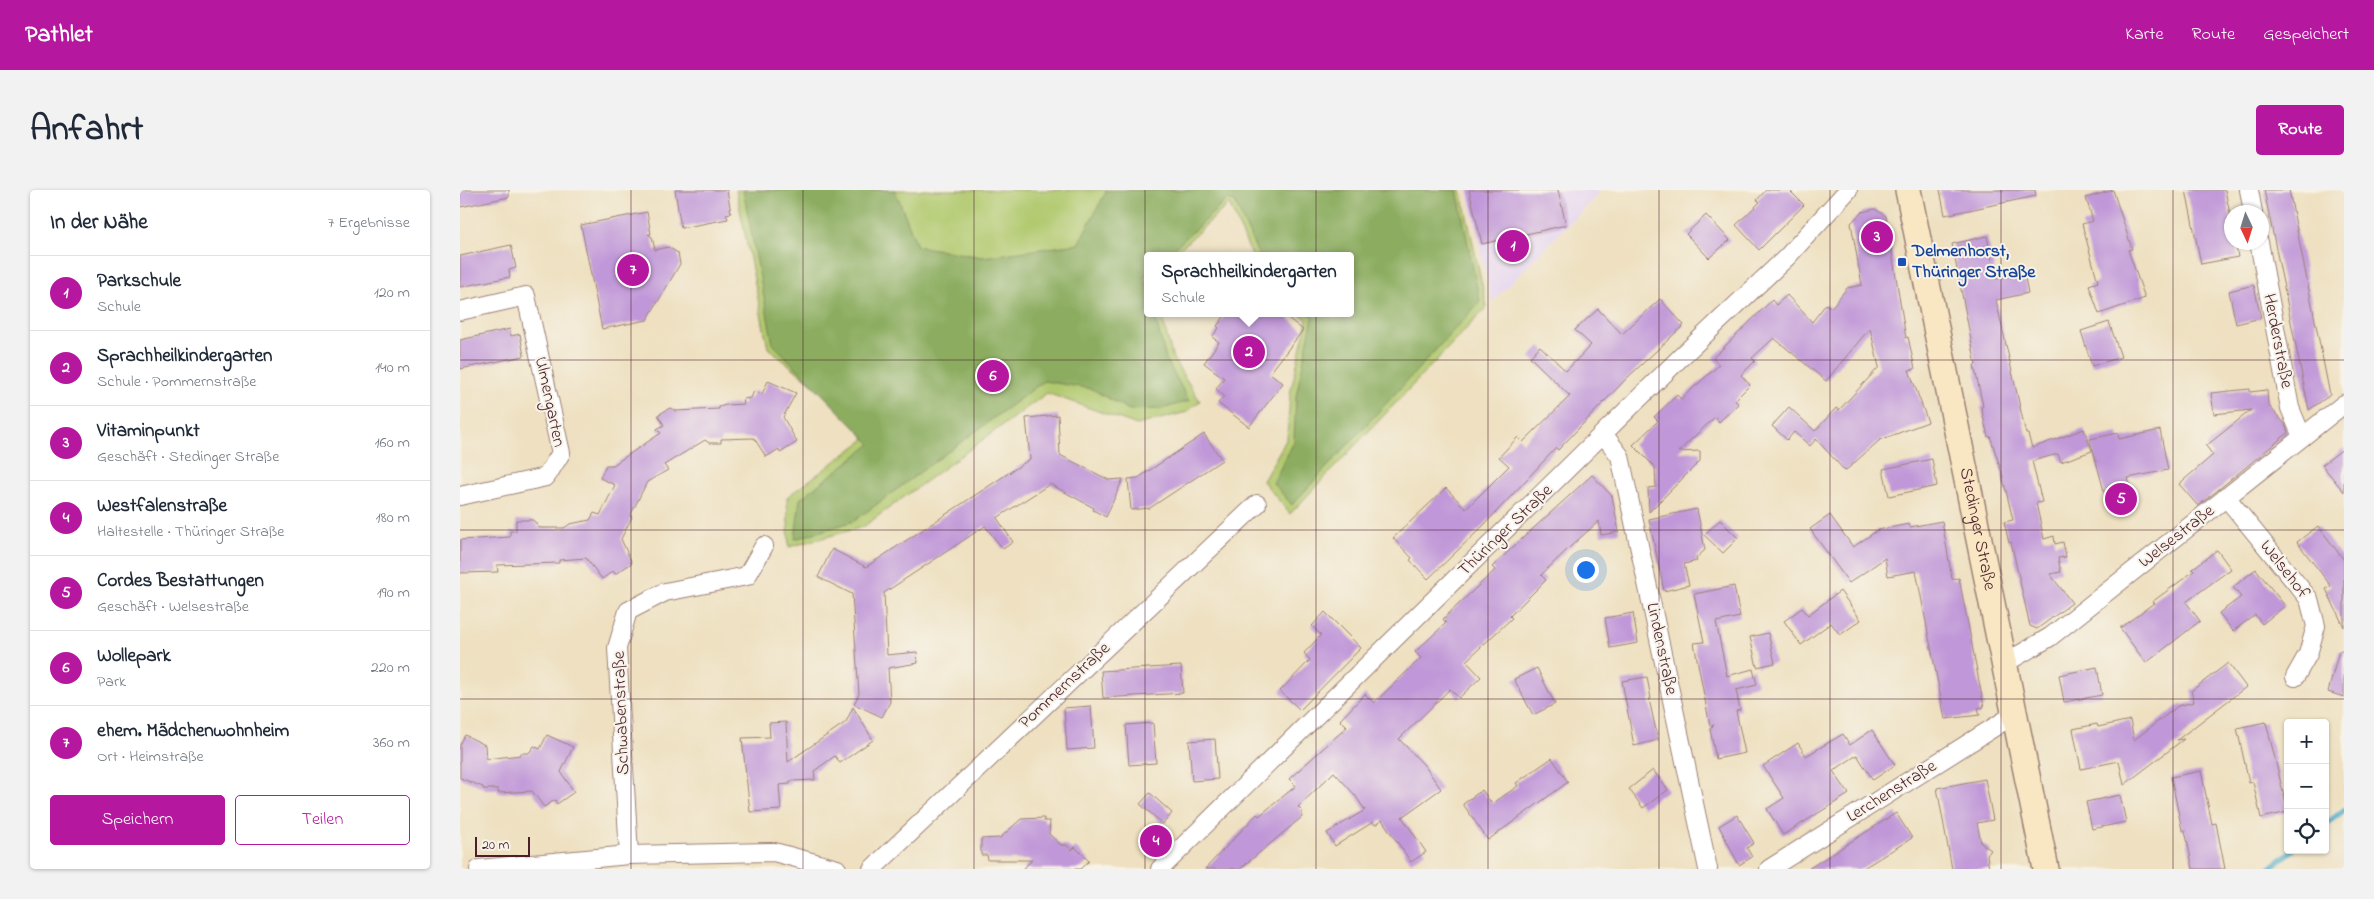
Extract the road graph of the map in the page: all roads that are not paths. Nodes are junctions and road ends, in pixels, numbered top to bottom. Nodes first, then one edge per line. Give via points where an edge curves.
1 (1848, 190) edge
2 (1908, 190) edge
3 (2249, 190) edge
4 (2252, 205) edge
5 (2260, 250) edge
6 (460, 311) edge
7 (2344, 404) edge
8 (1604, 435) junction
9 (2302, 437) junction
10 (460, 496) edge
11 (2226, 497) junction
12 (1257, 504) dead end
13 (764, 546) dead end
14 (2005, 663) junction
15 (2295, 677) dead end
16 (2015, 714) junction
17 (629, 855) junction
18 (479, 869) edge
19 (837, 869) edge
20 (872, 869) edge
21 (1160, 869) edge
22 (1708, 869) edge
23 (1769, 869) edge
24 (2046, 869) edge

1 - 8 street, Thüringer Straße via 1787,257
2 - 14 main road, Stedinger Straße
3 - 4 street
5 - 9 street, Herderstraße via 2290,408
6 - 10 street, Ulmengarten via 526,296 561,453 546,477
7 - 9 street, Welsestraße
8 - 21 street, Thüringer Straße
8 - 22 street, Lindenstraße via 1620,456
9 - 11 street, Welsestraße
11 - 14 street, Welsestraße via 2050,637
11 - 15 street, Welsehof via 2308,599 2316,626 2308,654
12 - 20 street, Pommernstraße
13 - 17 street, Schwabenstraße via 746,576 665,592 628,611 617,648
14 - 16 main road, Stedinger Straße
16 - 23 street, Lerchenstraße
16 - 24 main road, Stedinger Straße
17 - 18 street
17 - 19 street via 774,852

